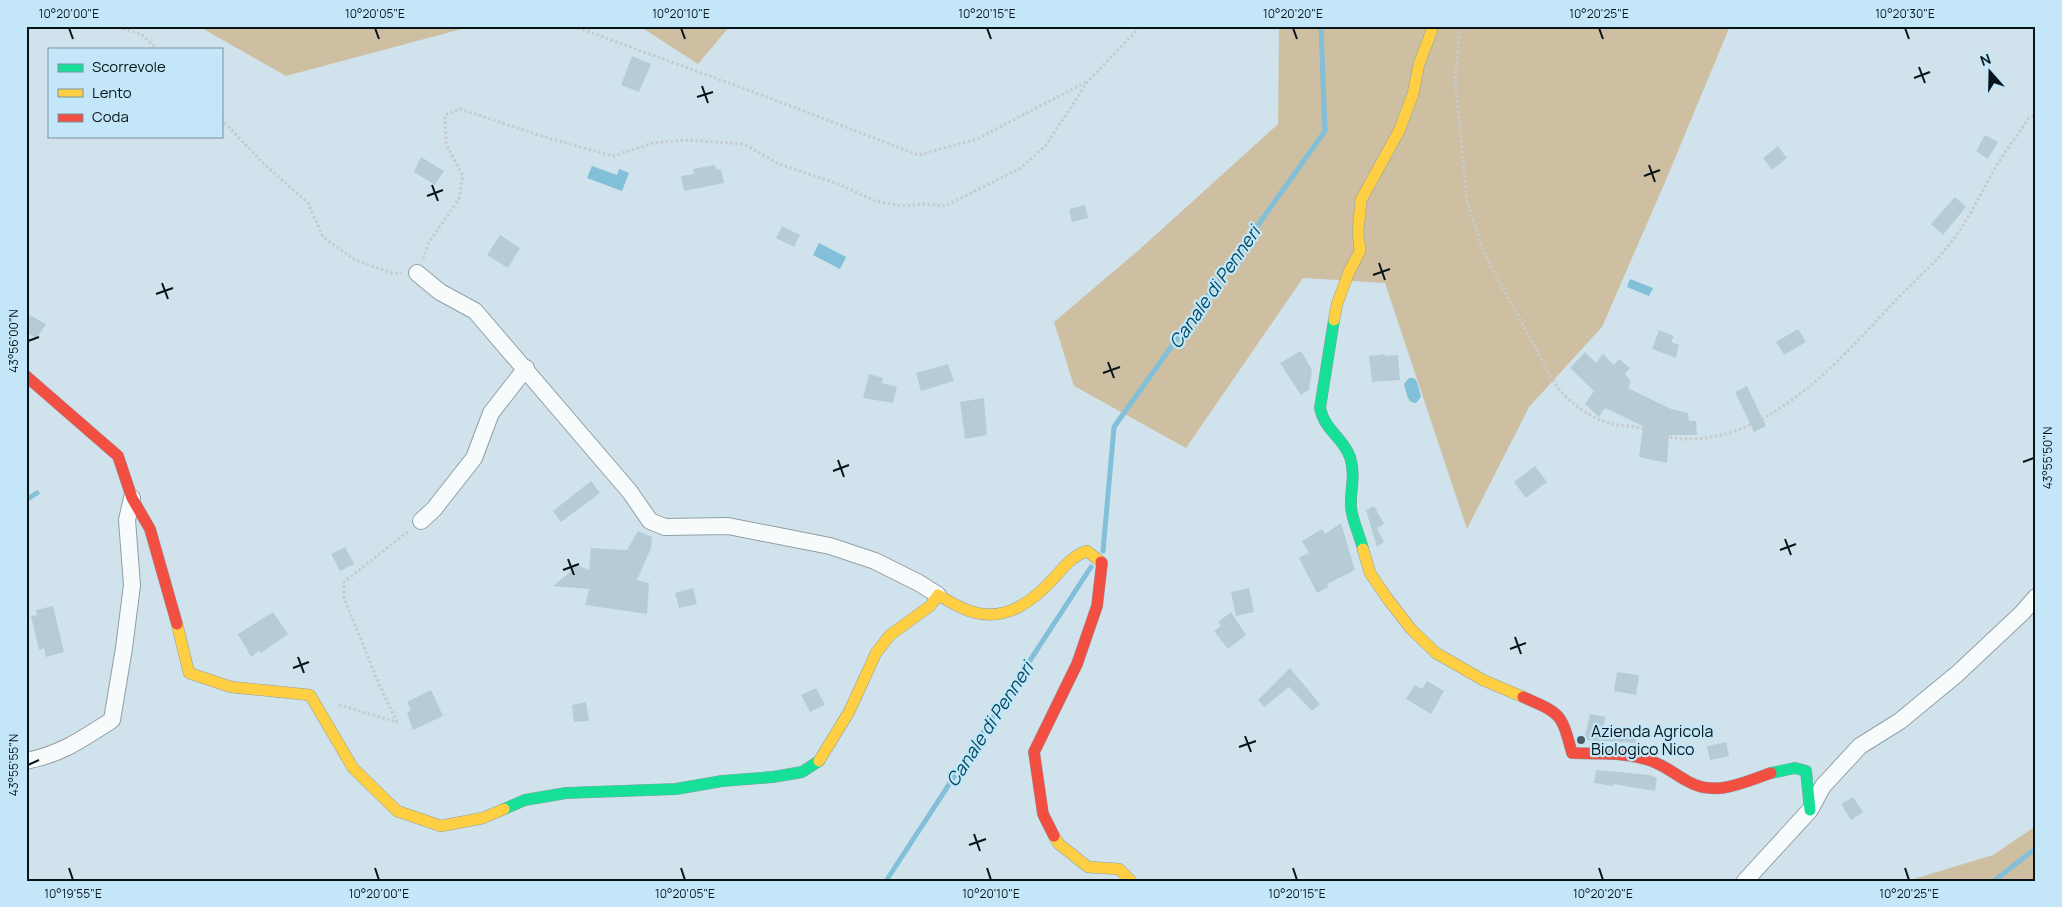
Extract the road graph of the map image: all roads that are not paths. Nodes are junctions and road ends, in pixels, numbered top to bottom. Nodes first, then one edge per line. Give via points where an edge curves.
1 (1432, 30) dead end
2 (418, 273) road end
3 (526, 368) junction
4 (26, 376) edge
5 (132, 498) junction
6 (421, 521) road end
7 (938, 595) junction
8 (2036, 597) edge
9 (26, 761) edge
10 (1810, 810) junction
11 (1132, 881) edge
12 (1745, 881) edge

1 - 10 street via 1399,131 1361,200 1360,251 1336,304 1320,408 1324,421 1349,455 1354,472 1351,509 1370,573 1411,629 1436,653 1483,680 1551,709 1563,721 1572,753 1633,756 1655,762 1710,790 1732,788 1778,770 1797,768 1806,772
2 - 3 street via 440,292 475,310
3 - 6 street via 491,413 474,458
3 - 7 street via 630,492 650,521 665,528 728,526 830,546 875,561
4 - 5 street via 118,456
5 - 7 street via 150,529 189,673 231,687 310,696 353,768 397,811 441,826 483,818 525,800 566,793 676,788 802,772 818,762 849,712 876,653 890,635 930,606
5 - 9 street via 127,520 132,585 112,720 67,748
7 - 11 street via 978,614 998,615 1024,606 1041,593 1075,554 1087,551 1102,563 1097,606 1077,664 1034,752 1043,814 1059,844 1088,867 1120,869
8 - 10 street via 1957,674 1900,721 1860,746 1823,786
10 - 12 street

